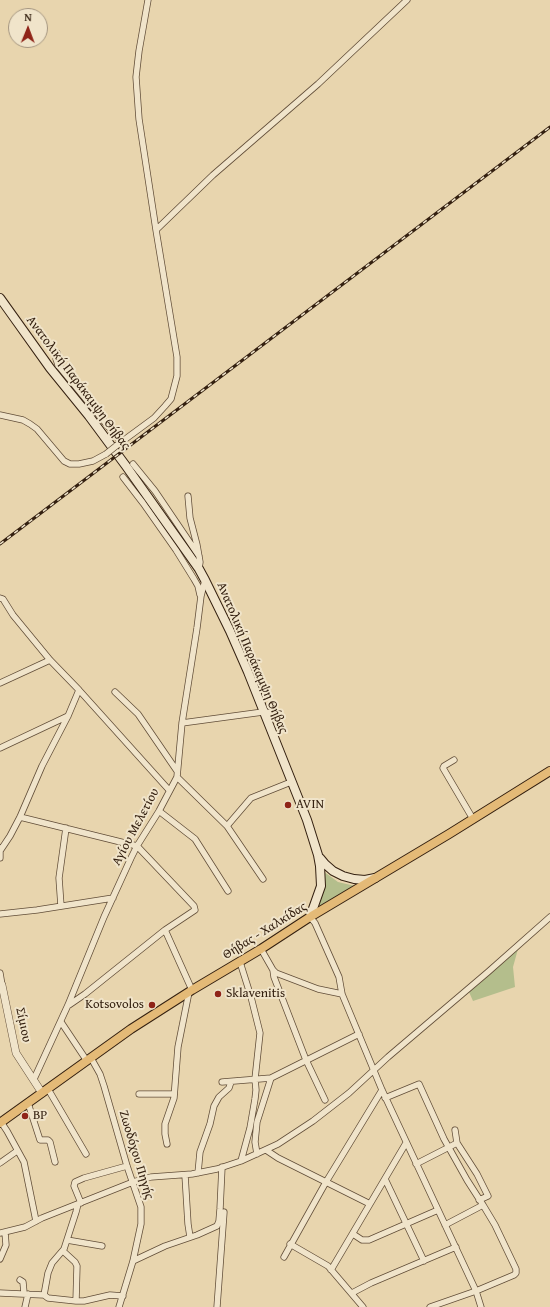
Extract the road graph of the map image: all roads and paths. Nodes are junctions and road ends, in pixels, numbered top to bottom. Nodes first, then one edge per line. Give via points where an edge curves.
1 (148, 0) edge
2 (407, 0) edge
3 (156, 230) junction
4 (0, 298) edge
5 (57, 353) dead end
6 (0, 415) edge
7 (119, 444) junction
8 (133, 464) dead end
9 (123, 477) dead end
10 (188, 496) dead end
11 (199, 556) junction
12 (199, 569) junction
13 (205, 580) junction
14 (201, 596) junction
15 (0, 598) edge
16 (50, 660) junction
17 (0, 684) edge
18 (79, 690) junction
19 (115, 692) dead end
20 (263, 712) junction
21 (276, 713) dead end
22 (68, 716) junction
23 (182, 723) junction
24 (0, 748) edge
25 (454, 760) dead end
26 (550, 771) edge
27 (177, 774) junction
28 (292, 782) junction
29 (169, 790) junction
30 (159, 810) junction
31 (20, 817) junction
32 (473, 819) junction
33 (227, 826) junction
34 (66, 828) junction
35 (137, 846) junction
36 (0, 852) edge
37 (318, 855) junction
38 (376, 878) junction
39 (263, 879) dead end
40 (228, 891) dead end
41 (113, 898) junction
42 (61, 906) junction
43 (0, 914) edge
44 (310, 917) junction
45 (550, 917) edge
46 (166, 930) junction
47 (261, 949) junction
48 (240, 962) junction
49 (273, 970) junction
50 (0, 973) edge
51 (1, 985) edge
52 (190, 991) junction
53 (342, 994) junction
54 (68, 1005) junction
55 (60, 1022) junction
56 (359, 1034) junction
57 (89, 1060) junction
58 (306, 1060) junction
59 (374, 1069) junction
60 (34, 1078) junction
61 (271, 1078) junction
62 (256, 1079) junction
63 (222, 1082) dead end
64 (231, 1082) junction
65 (382, 1090) junction
66 (45, 1091) junction
67 (139, 1094) dead end
68 (174, 1094) junction
69 (385, 1098) junction
70 (325, 1100) dead end
71 (28, 1103) junction
72 (0, 1123) edge
73 (455, 1130) dead end
74 (406, 1143) junction
75 (458, 1143) junction
76 (167, 1144) dead end
77 (449, 1147) junction
78 (266, 1150) junction
79 (17, 1151) junction
80 (86, 1154) dead end
81 (257, 1154) junction
82 (240, 1161) junction
83 (55, 1162) dead end
84 (0, 1163) edge
85 (416, 1164) junction
86 (128, 1166) junction
87 (223, 1167) junction
88 (198, 1173) junction
89 (477, 1174) junction
90 (185, 1175) junction
91 (385, 1179) junction
92 (467, 1180) junction
93 (132, 1182) junction
94 (326, 1182) junction
95 (479, 1200) junction
96 (79, 1204) junction
97 (370, 1204) junction
98 (483, 1205) junction
99 (438, 1210) junction
100 (36, 1221) junction
101 (406, 1224) junction
102 (446, 1225) junction
103 (3, 1233) edge
104 (353, 1234) junction
105 (190, 1237) junction
106 (67, 1240) junction
107 (290, 1244) junction
108 (102, 1246) dead end
109 (456, 1247) junction
110 (63, 1251) junction
111 (284, 1257) dead end
112 (0, 1259) edge
113 (133, 1261) junction
114 (424, 1261) junction
115 (332, 1270) junction
116 (20, 1280) dead end
117 (476, 1290) junction
118 (0, 1292) edge
119 (352, 1292) junction
120 (26, 1294) junction
121 (44, 1294) junction
122 (124, 1296) junction
123 (451, 1300) junction
124 (76, 1301) junction
125 (25, 1307) edge
126 (119, 1307) edge
127 (217, 1307) edge
128 (363, 1307) edge
129 (430, 1307) edge
130 (450, 1307) edge
131 (481, 1307) edge

1 - 3 street via 136,77 139,118
2 - 3 street via 318,84 213,175
3 - 7 street via 177,357 177,376 171,399 154,418
4 - 12 main road, Ανατολική Παράκαμψη Θήβας
5 - 7 street via 58,365
6 - 7 street, bridge via 30,424 64,461 70,464 93,461
8 - 11 street via 155,491
9 - 14 street via 176,550 198,586
10 - 11 street
11 - 12 street
12 - 13 main road, Ανατολική Παράκαμψη Θήβας
13 - 14 street, Αγίου Μελετίου
13 - 20 main road, Ανατολική Παράκαμψη Θήβας via 230,631
14 - 23 street, Αγίου Μελετίου
15 - 16 street
16 - 17 street
16 - 18 street
18 - 22 street
18 - 29 street
19 - 27 street via 138,714
20 - 21 street
20 - 23 street
20 - 28 main road, Ανατολική Παράκαμψη Θήβας
22 - 24 street
22 - 31 street via 42,766
23 - 27 street, Αγίου Μελετίου
25 - 32 street via 443,768
26 - 32 main road, Θήβας - Χαλκίδας
27 - 29 street, Αγίου Μελετίου
27 - 33 street
28 - 33 street via 251,798
28 - 37 main road, Ανατολική Παράκαμψη Θήβας
29 - 30 street, Αγίου Μελετίου
30 - 35 street, Αγίου Μελετίου
30 - 40 street via 195,839
31 - 34 street
31 - 36 street
32 - 38 main road, Θήβας - Χαλκίδας
33 - 39 street
34 - 35 street
34 - 42 street via 59,878
35 - 41 street, Αγίου Μελετίου
35 - 46 street via 194,906 193,912
37 - 38 main road via 329,868 343,876 365,880
37 - 44 main road, Ανατολική Παράκαμψη Θήβας via 320,886
38 - 44 main road, Θήβας - Χαλκίδας
41 - 42 street
41 - 54 street, Αγίου Μελετίου
42 - 43 street
44 - 47 main road, Θήβας - Χαλκίδας
44 - 53 street via 339,977
45 - 59 street
46 - 52 street
46 - 54 street
47 - 48 main road, Θήβας - Χαλκίδας
47 - 49 street
48 - 52 main road, Θήβας - Χαλκίδας
48 - 62 street via 260,1032
49 - 53 street via 289,979
49 - 58 street
50 - 51 street, Σίμιου
51 - 60 street, Σίμιου via 16,1053
52 - 57 main road, Θήβας - Χαλκίδας
52 - 68 street via 178,1047
53 - 56 street
54 - 55 street, Αγίου Μελετίου
55 - 57 street, Ζωοδόχου Πηγής
55 - 60 street, Αγίου Μελετίου
56 - 58 street
56 - 59 street
57 - 66 main road, Θήβας - Χαλκίδας
57 - 86 street, Ζωοδόχου Πηγής via 100,1074
58 - 61 street
58 - 70 street
59 - 65 street
59 - 78 street via 349,1093 313,1121
60 - 66 street
61 - 62 street
61 - 81 street via 257,1122
62 - 64 street
62 - 82 street via 250,1128
63 - 64 street
64 - 88 street via 214,1106 200,1152
65 - 69 street
65 - 94 street
66 - 71 main road, Θήβας - Χαλκίδας
66 - 80 street
67 - 68 street
68 - 76 street via 165,1124
69 - 74 street
69 - 77 street via 419,1084
71 - 72 main road, Θήβας - Χαλκίδας
71 - 83 street via 40,1140 50,1142
72 - 79 street
73 - 75 street
74 - 85 street
74 - 91 street
75 - 77 street
75 - 89 street
77 - 85 street
77 - 92 street
78 - 81 street
78 - 94 street
79 - 84 street
79 - 100 street via 26,1169
81 - 82 street
82 - 87 street
85 - 99 street
86 - 93 street, Ζωοδόχου Πηγής
86 - 96 street via 75,1182
87 - 88 street
87 - 105 street via 217,1226
87 - 127 street via 223,1233
88 - 90 street
89 - 92 street
89 - 95 street via 488,1196
90 - 93 street via 159,1176
90 - 105 street
91 - 97 street
91 - 101 street
92 - 95 street
93 - 96 street
93 - 113 street, Ζωοδόχου Πηγής via 139,1197 142,1214
94 - 97 street
94 - 107 street
95 - 98 street
96 - 100 street
96 - 106 street
97 - 104 street
98 - 102 street
98 - 117 street via 495,1225 516,1273
99 - 101 street
99 - 102 street
100 - 103 street
101 - 104 street via 369,1240 362,1240
101 - 114 street
102 - 109 street
103 - 112 street via 6,1245
104 - 115 street
105 - 113 street
106 - 108 street
106 - 110 street
107 - 111 street
107 - 115 street
109 - 114 street
109 - 117 street
110 - 121 street via 52,1263
110 - 124 street via 77,1266
113 - 122 street, Ζωοδόχου Πηγής
114 - 119 street
115 - 119 street
116 - 120 street
117 - 123 street
117 - 131 street
118 - 120 street
119 - 128 street
120 - 121 street
120 - 125 street
121 - 124 street via 48,1298
122 - 124 street
122 - 126 street, Ζωοδόχου Πηγής
123 - 129 street
123 - 130 street

